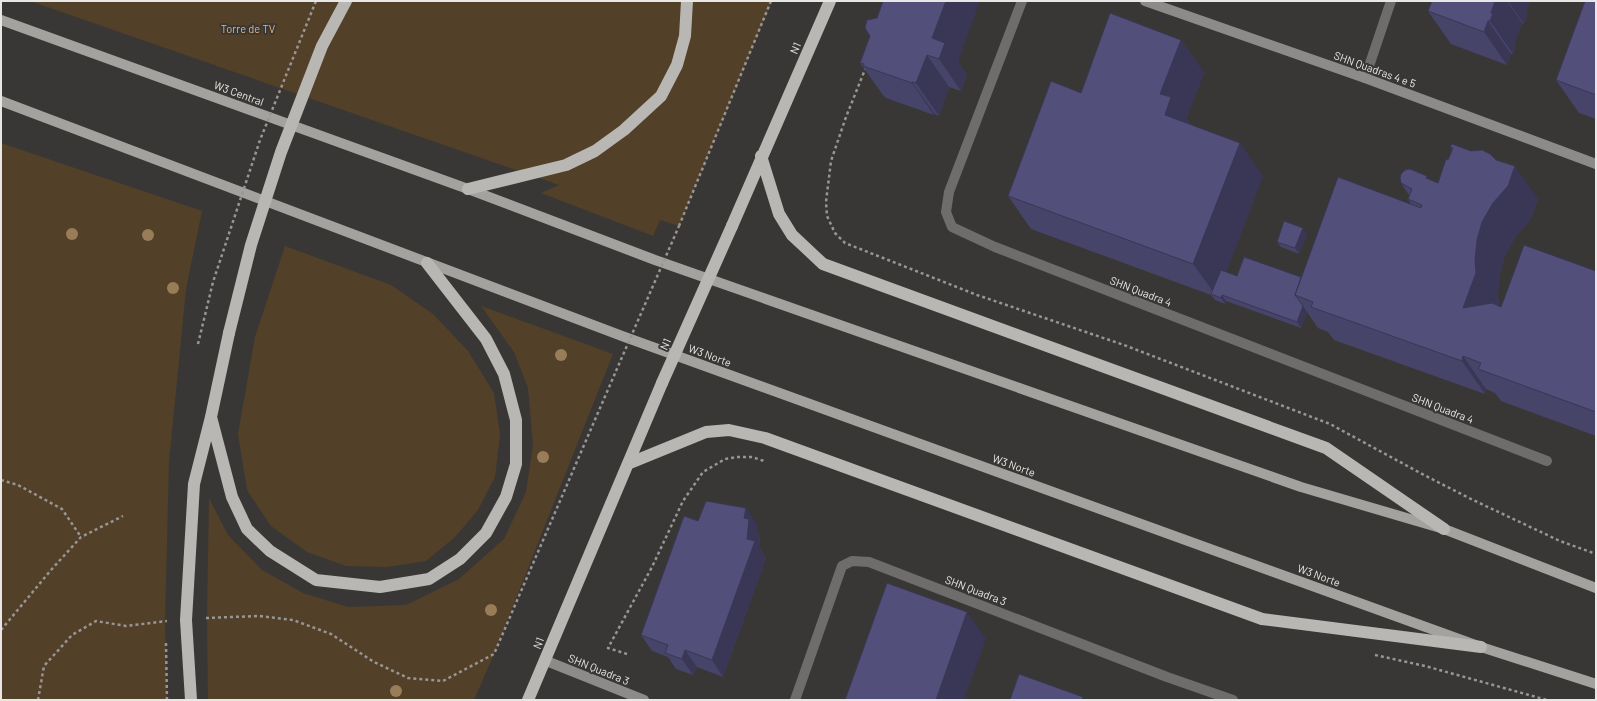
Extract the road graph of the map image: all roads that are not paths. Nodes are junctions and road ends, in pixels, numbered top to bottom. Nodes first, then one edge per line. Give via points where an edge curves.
1 (346, 1) edge
2 (686, 1) edge
3 (830, 1) edge
4 (1022, 1) edge
5 (1145, 1) edge
6 (1391, 1) edge
7 (1, 20) edge
8 (1365, 78) junction
9 (1, 101) edge
10 (761, 156) junction
11 (1596, 164) edge
12 (468, 189) junction
13 (427, 263) junction
14 (211, 417) junction
15 (1547, 461) dead end
16 (630, 463) junction
17 (1444, 529) junction
18 (1596, 588) edge
19 (1481, 647) junction
20 (544, 660) junction
21 (1596, 684) edge
22 (191, 700) edge
23 (528, 700) edge
24 (644, 700) edge
25 (795, 700) edge
26 (1233, 700) edge

1 - 14 highway, bridge via 322,46 281,152 251,245
2 - 12 highway via 685,36 677,65 661,96 624,130 595,151 566,165
3 - 10 highway, N1
4 - 15 street, SHN Quadra 4 via 949,192 946,212 952,227 995,247
5 - 8 street, SHN Quadras 4 e 5
6 - 8 street
7 - 12 main road, W3 Central
8 - 11 street, SHN Quadras 4 e 5
9 - 13 main road
10 - 16 highway, N1, bridge
10 - 17 highway via 779,214 792,235 823,264 1326,448
12 - 17 main road via 663,262 1286,482
13 - 14 highway via 486,339 504,374 516,420 516,464 506,497 486,533 460,559 429,578 380,587 316,580 270,551 247,529 232,497
13 - 19 main road, W3 Norte
14 - 22 highway via 194,484 186,620
16 - 19 highway via 706,432 729,430 764,438 1262,619
16 - 20 highway, N1
17 - 18 main road
19 - 21 main road, W3 Norte
20 - 23 highway, N1
20 - 24 street, SHN Quadra 3
25 - 26 street, SHN Quadra 3 via 842,566 852,562 869,562

